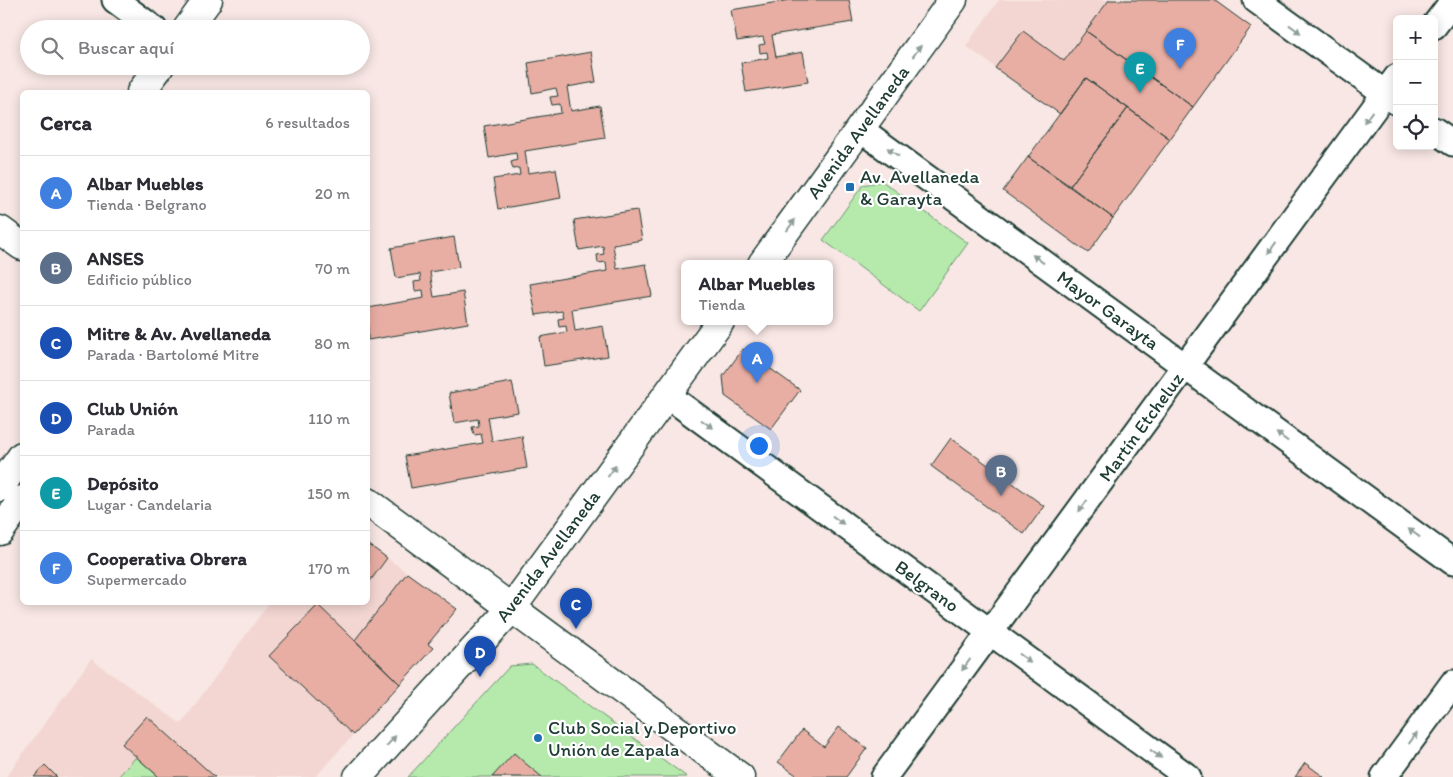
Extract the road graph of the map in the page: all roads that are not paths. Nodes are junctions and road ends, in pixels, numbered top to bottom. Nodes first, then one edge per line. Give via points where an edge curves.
1 (115, 0) edge
2 (208, 0) edge
3 (954, 0) edge
4 (1256, 0) edge
5 (1453, 1) edge
6 (142, 20) edge
7 (194, 20) edge
8 (1438, 21) edge
9 (153, 75) edge
10 (142, 90) edge
11 (1393, 91) edge
12 (860, 129) junction
13 (1438, 133) edge
14 (1453, 143) edge
15 (0, 230) edge
16 (20, 245) edge
17 (765, 260) edge
18 (718, 325) edge
19 (1185, 366) junction
20 (667, 395) junction
21 (20, 459) edge
22 (0, 487) edge
23 (20, 503) edge
24 (370, 503) edge
25 (0, 531) edge
26 (1453, 562) edge
27 (511, 609) junction
28 (990, 632) junction
29 (1453, 683) edge
30 (358, 777) edge
31 (740, 777) edge
32 (884, 777) edge
33 (1188, 777) edge
34 (1384, 777) edge

1 - 6 street
2 - 7 main road
12 -> 3 main road, Avenida Avellaneda
4 -> 11 street
5 - 8 street
9 - 10 main road
11 -> 19 street, Martín Etcheluz
17 -> 12 main road, Avenida Avellaneda
19 -> 12 street, Mayor Garayta
13 - 14 street
15 - 16 main road
18 - 20 main road, Avenida Avellaneda
26 -> 19 street, Mayor Garayta
19 -> 28 street, Martín Etcheluz
27 -> 20 main road, Avenida Avellaneda
20 -> 28 street, Belgrano
21 - 22 main road
23 - 25 main road
24 - 27 main road
30 -> 27 main road, Avenida Avellaneda
27 - 31 main road
28 -> 32 street, Martín Etcheluz
28 -> 33 street, Belgrano
34 -> 29 street

